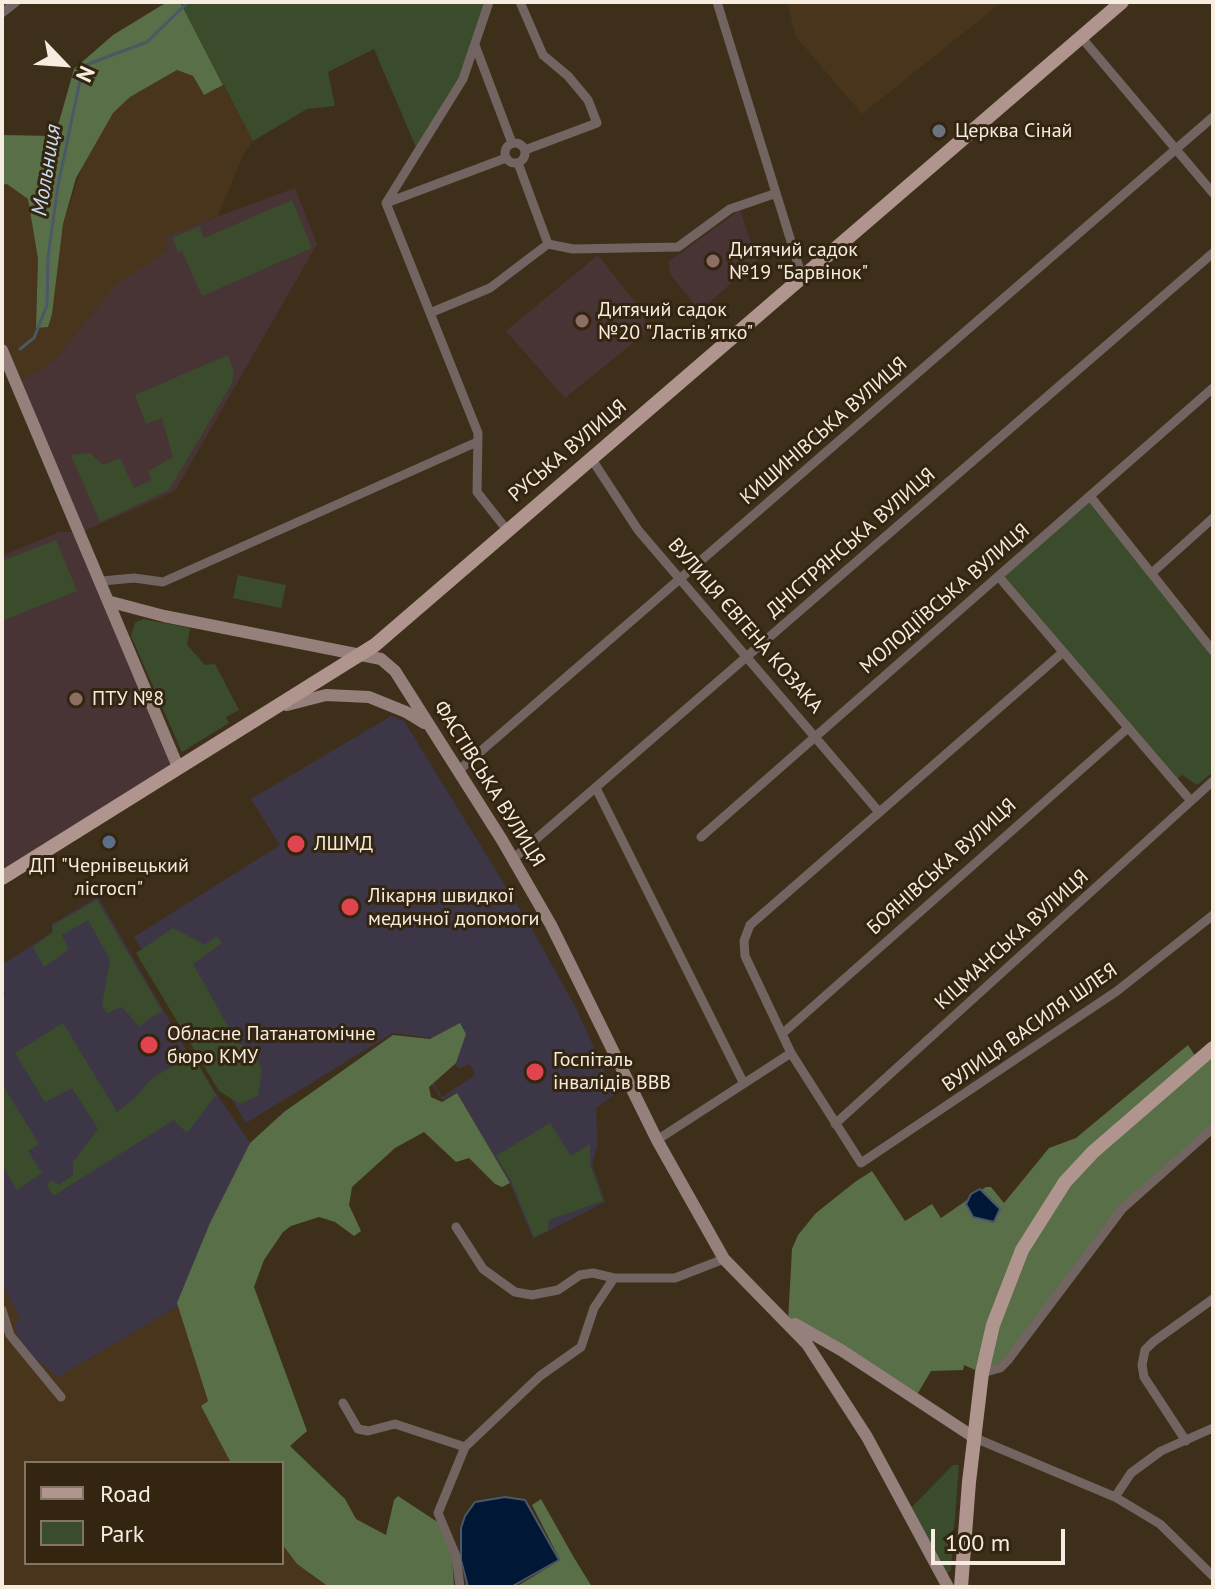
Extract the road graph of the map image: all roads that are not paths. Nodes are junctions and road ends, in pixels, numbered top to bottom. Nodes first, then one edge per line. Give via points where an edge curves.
1 (16, 2) edge
2 (489, 2) edge
3 (520, 2) edge
4 (717, 2) edge
5 (1122, 2) edge
6 (2, 13) edge
7 (1081, 37) junction
8 (475, 45) junction
9 (1213, 117) edge
10 (512, 143) junction
11 (1176, 149) junction
12 (525, 150) junction
13 (506, 158) junction
14 (518, 163) junction
15 (1213, 193) edge
16 (774, 194) junction
17 (386, 203) junction
18 (548, 244) junction
19 (1213, 253) edge
20 (802, 277) junction
21 (430, 313) junction
22 (2, 350) edge
23 (1213, 388) edge
24 (477, 442) junction
25 (591, 458) junction
26 (1090, 496) junction
27 (1213, 518) edge
28 (507, 530) junction
29 (1153, 572) junction
30 (999, 577) junction
31 (680, 579) junction
32 (102, 581) junction
33 (111, 602) junction
34 (1213, 650) edge
35 (1062, 653) junction
36 (359, 657) junction
37 (746, 657) junction
38 (279, 707) junction
39 (430, 727) junction
40 (1128, 728) junction
41 (815, 735) junction
42 (178, 767) junction
43 (458, 771) junction
44 (1213, 781) edge
45 (596, 788) junction
46 (1191, 801) junction
47 (879, 812) junction
48 (701, 837) dead end
49 (513, 859) junction
50 (2, 878) edge
51 (1213, 915) edge
52 (782, 1034) junction
53 (1213, 1048) edge
54 (791, 1053) junction
55 (743, 1082) junction
56 (835, 1124) junction
57 (1213, 1128) edge
58 (657, 1140) junction
59 (456, 1227) dead end
60 (724, 1259) junction
61 (614, 1278) junction
62 (1213, 1299) edge
63 (2, 1310) edge
64 (789, 1321) junction
65 (982, 1373) junction
66 (61, 1397) dead end
67 (343, 1403) dead end
68 (1213, 1428) edge
69 (975, 1438) junction
70 (1186, 1441) junction
71 (465, 1447) junction
72 (1115, 1497) junction
73 (962, 1570) junction
74 (1213, 1576) edge
75 (946, 1583) edge
76 (460, 1587) edge
77 (961, 1587) edge

1 - 6 street
2 - 8 street
3 - 12 street via 543,55 588,100 597,123
4 - 16 street
5 - 7 main road, РУСЬКА ВУЛИЦЯ
7 - 11 street
7 - 20 main road, РУСЬКА ВУЛИЦЯ
8 - 10 street
8 - 17 street via 463,79
9 - 11 street, КИШИНІВСЬКА ВУЛИЦЯ
10 - 12 street
10 - 13 street
11 - 15 street
11 - 31 street, КИШИНІВСЬКА ВУЛИЦЯ
12 - 14 street
13 - 14 street
13 - 17 street
14 - 18 street
16 - 18 street via 730,209 678,247 597,250
16 - 20 street
17 - 21 street
18 - 21 street via 490,288
19 - 37 street, ДНІСТРЯНСЬКА ВУЛИЦЯ
20 - 25 main road, РУСЬКА ВУЛИЦЯ
21 - 24 street via 478,433
22 - 32 main road
23 - 26 street, МОЛОДІЇВСЬКА ВУЛИЦЯ
24 - 28 street via 477,492
24 - 32 street via 163,582
25 - 28 main road, РУСЬКА ВУЛИЦЯ
25 - 31 street, ВУЛИЦЯ ЄВГЕНА КОЗАКА
26 - 29 street
26 - 30 street, МОЛОДІЇВСЬКА ВУЛИЦЯ
27 - 29 street
28 - 36 main road, РУСЬКА ВУЛИЦЯ
29 - 34 street
30 - 35 street
30 - 41 street, МОЛОДІЇВСЬКА ВУЛИЦЯ
31 - 37 street, ВУЛИЦЯ ЄВГЕНА КОЗАКА
31 - 43 street, КИШИНІВСЬКА ВУЛИЦЯ
32 - 33 main road
33 - 36 main road, ФАСТІВСЬКА ВУЛИЦЯ
33 - 42 main road
35 - 40 street
35 - 47 street
36 - 38 main road, РУСЬКА ВУЛИЦЯ
36 - 39 main road, ФАСТІВСЬКА ВУЛИЦЯ via 381,659 395,671
37 - 41 street, ВУЛИЦЯ ЄВГЕНА КОЗАКА
37 - 45 street, ДНІСТРЯНСЬКА ВУЛИЦЯ
38 - 39 main road via 326,695 369,697
38 - 42 main road, РУСЬКА ВУЛИЦЯ
39 - 43 main road, ФАСТІВСЬКА ВУЛИЦЯ
40 - 46 street
40 - 52 street, БОЯНІВСЬКА ВУЛИЦЯ
41 - 47 street, ВУЛИЦЯ ЄВГЕНА КОЗАКА
41 - 48 street, МОЛОДІЇВСЬКА ВУЛИЦЯ
42 - 50 main road, РУСЬКА ВУЛИЦЯ
43 - 49 main road, ФАСТІВСЬКА ВУЛИЦЯ
44 - 46 street, КІЦМАНСЬКА ВУЛИЦЯ
45 - 49 street, ДНІСТРЯНСЬКА ВУЛИЦЯ
45 - 55 street
46 - 56 street, КІЦМАНСЬКА ВУЛИЦЯ
47 - 52 street via 745,933 745,956
49 - 58 main road, ФАСТІВСЬКА ВУЛИЦЯ
51 - 56 street, ВУЛИЦЯ ВАСИЛЯ ШЛЕЯ via 1117,991 861,1163
52 - 54 street
53 - 65 main road via 1093,1152 1058,1192 1005,1287
54 - 55 street
54 - 56 street
55 - 58 street
57 - 65 street via 1122,1209 1008,1360
58 - 60 main road, ФАСТІВСЬКА ВУЛИЦЯ
59 - 61 street via 483,1269 515,1292 558,1290 593,1273
60 - 61 street via 675,1278
60 - 64 main road, ФАСТІВСЬКА ВУЛИЦЯ
61 - 71 street via 594,1308 581,1347 540,1376
62 - 70 street via 1153,1342 1142,1365 1144,1377
63 - 66 street via 10,1335
64 - 69 main road, ФАСТІВСЬКА ВУЛИЦЯ
64 - 75 main road, ФАСТІВСЬКА ВУЛИЦЯ via 867,1437
65 - 69 main road
67 - 71 street via 358,1429 395,1424
68 - 70 street
69 - 72 street
69 - 73 main road
70 - 72 street via 1131,1473
71 - 76 street via 438,1513 448,1531
72 - 74 street via 1160,1524
73 - 75 main road
73 - 77 main road

